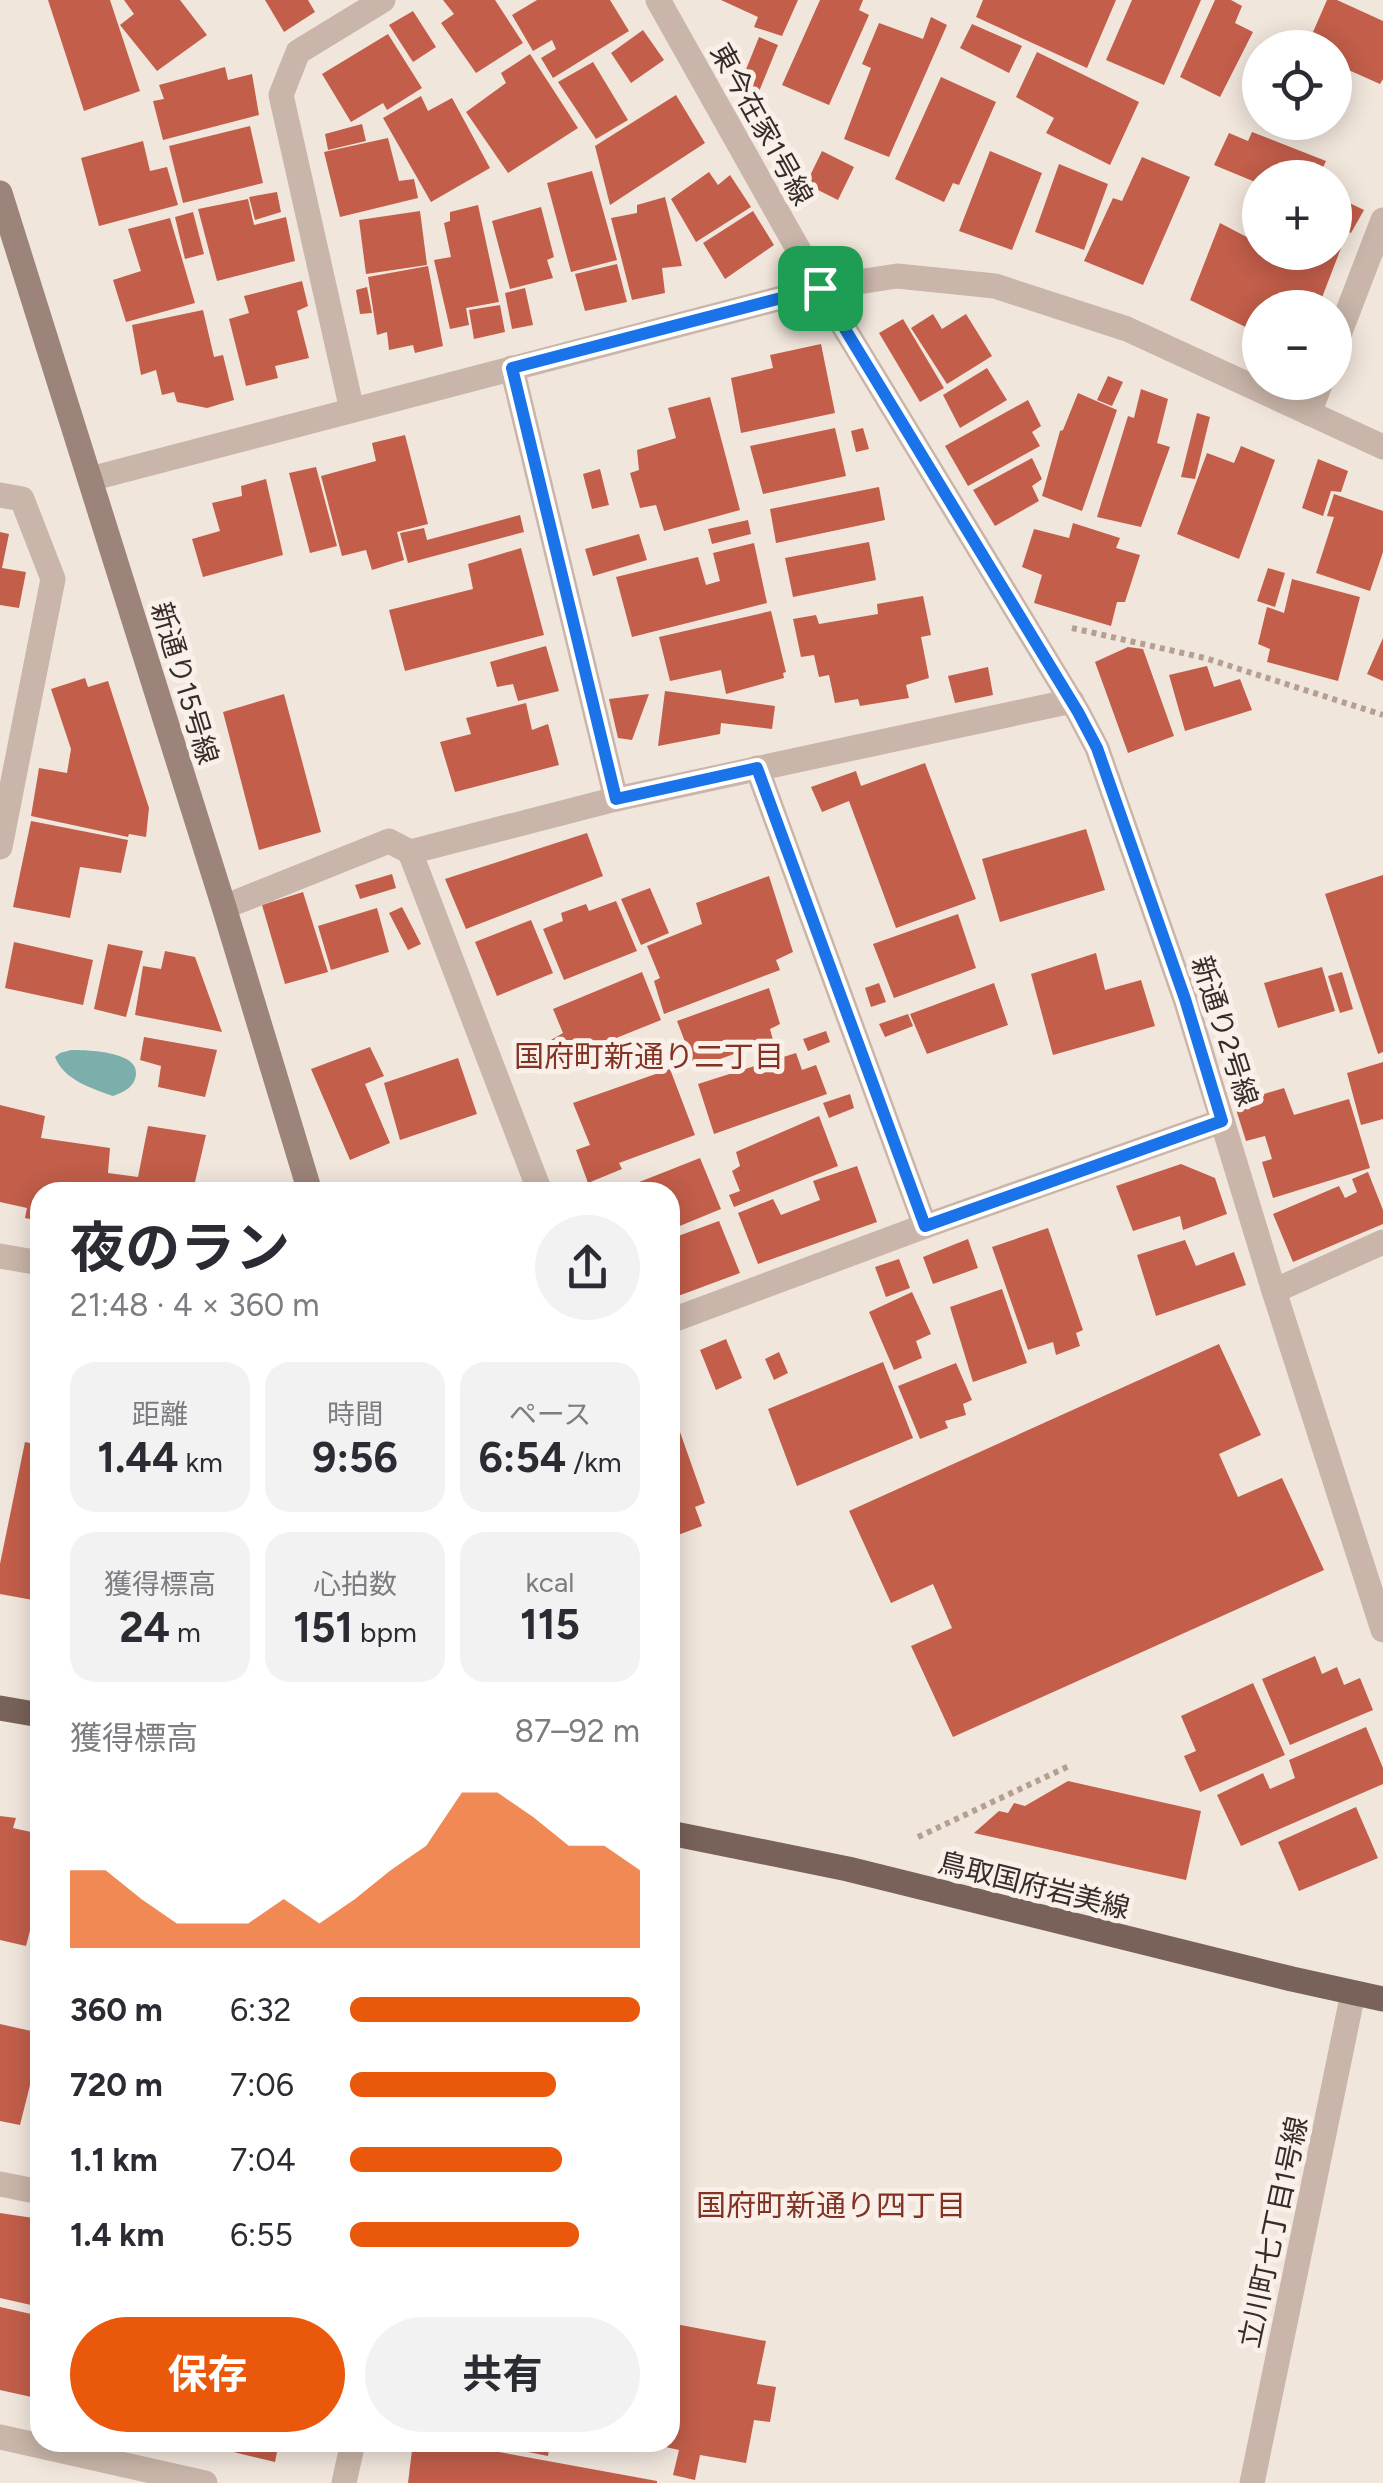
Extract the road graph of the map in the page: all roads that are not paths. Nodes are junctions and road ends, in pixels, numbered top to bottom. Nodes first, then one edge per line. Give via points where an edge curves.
1 (383, 0) edge
2 (658, 0) edge
3 (0, 193) edge
4 (1383, 220) edge
5 (820, 288) junction
6 (1352, 301) edge
7 (512, 368) junction
8 (1314, 400) edge
9 (352, 410) junction
10 (1309, 413) junction
11 (1383, 447) edge
12 (90, 479) junction
13 (938, 482) joint
14 (0, 494) edge
15 (1072, 701) junction
16 (757, 768) junction
17 (616, 799) junction
18 (0, 847) edge
19 (410, 852) junction
20 (224, 907) junction
21 (1222, 1121) junction
22 (307, 1182) edge
23 (536, 1182) edge
24 (925, 1226) junction
25 (1383, 1242) edge
26 (0, 1256) edge
27 (30, 1261) edge
28 (1274, 1292) junction
29 (680, 1317) edge
30 (1383, 1630) edge
31 (0, 1708) edge
32 (30, 1713) edge
33 (680, 1834) edge
34 (1352, 1992) junction
35 (1383, 1999) edge
36 (0, 2184) edge
37 (30, 2190) edge
38 (0, 2437) edge
39 (30, 2444) edge
40 (67, 2452) edge
41 (351, 2452) edge
42 (205, 2483) edge
43 (344, 2483) edge
44 (1252, 2483) edge

1 - 9 street via 298,52 282,95
2 - 5 street, 東今在家1号線
3 - 12 street, 新通り15号線
4 - 6 street
5 - 7 street
5 - 10 street via 897,276 995,286 1127,329
5 - 13 street, 東今在家1号線
7 - 9 street
7 - 17 street
8 - 10 street
9 - 12 street
10 - 11 street
12 - 20 street, 新通り15号線
13 - 15 street, 新通り2号線
14 - 18 street via 22,499 53,579
15 - 16 street
15 - 21 street, 新通り2号線 via 1097,748
16 - 17 street
16 - 24 street
17 - 19 street
19 - 20 street via 388,841
19 - 23 street
20 - 22 street, 新通り15号線
21 - 24 street
21 - 28 street, 新通り2号線
24 - 29 street
25 - 28 street
26 - 27 street
28 - 30 street, 新通り2号線
31 - 32 main road
33 - 34 main road, 鳥取国府岩美線
34 - 35 main road, 鳥取国府岩美線
34 - 44 street, 立川町七丁目1号線
36 - 37 street
38 - 39 street
40 - 42 street
41 - 43 street

